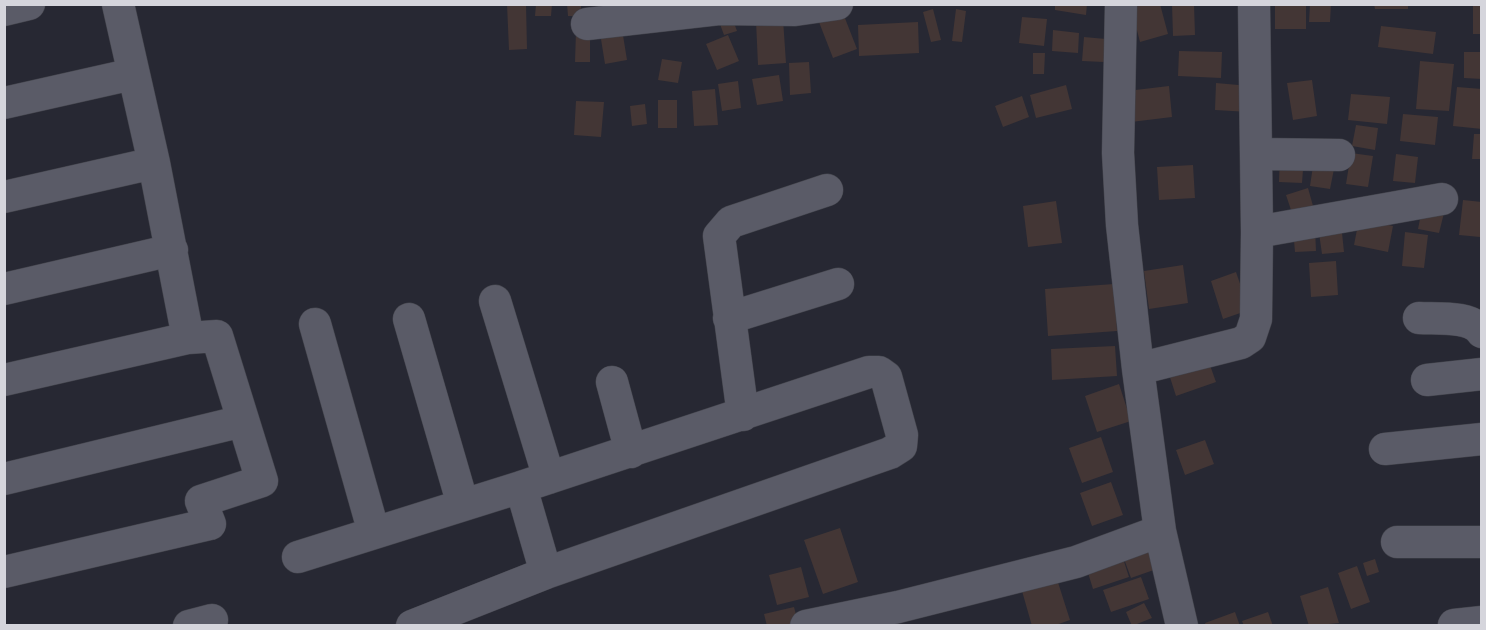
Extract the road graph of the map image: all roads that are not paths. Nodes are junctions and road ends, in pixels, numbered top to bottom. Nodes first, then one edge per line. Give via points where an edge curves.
1 (28, 4) edge
2 (118, 4) edge
3 (837, 4) edge
4 (1121, 4) edge
5 (1254, 4) edge
6 (4, 10) edge
7 (587, 24) dead end
8 (134, 74) junction
9 (4, 103) edge
10 (1257, 154) junction
11 (1339, 154) dead end
12 (154, 163) junction
13 (827, 190) dead end
14 (4, 197) edge
15 (1442, 199) dead end
16 (1257, 232) junction
17 (172, 250) junction
18 (838, 285) dead end
19 (4, 289) edge
20 (495, 301) dead end
21 (729, 318) junction
22 (1419, 318) dead end
23 (409, 319) dead end
24 (315, 324) dead end
25 (1482, 332) edge
26 (188, 338) junction
27 (1138, 369) junction
28 (1482, 374) edge
29 (4, 380) edge
30 (1427, 380) dead end
31 (612, 382) dead end
32 (743, 415) junction
33 (243, 420) junction
34 (1482, 439) edge
35 (1385, 449) dead end
36 (631, 452) junction
37 (4, 479) edge
38 (535, 482) junction
39 (463, 505) junction
40 (1161, 531) junction
41 (374, 533) junction
42 (1397, 542) dead end
43 (1482, 542) edge
44 (298, 557) dead end
45 (4, 572) edge
46 (546, 573) junction
47 (1482, 622) edge
48 (1454, 625) edge
49 (412, 626) edge
50 (806, 626) edge
51 (1182, 626) edge

1 - 6 street
2 - 8 street
3 - 7 street via 795,10 719,9
4 - 27 street via 1118,153
5 - 10 street
8 - 9 street
8 - 12 street
10 - 11 street
10 - 16 street
12 - 14 street
12 - 17 street
13 - 21 street via 731,222 723,230 719,248
15 - 16 street
16 - 27 street via 1256,319 1250,337 1241,343
17 - 19 street
17 - 26 street
18 - 21 street
20 - 38 street
21 - 32 street
22 - 25 street via 1467,321
23 - 39 street
24 - 41 street
26 - 29 street
26 - 33 street via 217,336
27 - 40 street
28 - 30 street
31 - 36 street
32 - 36 street
32 - 46 street via 869,372 879,372 886,377 902,435 901,446
33 - 37 street
33 - 45 street via 262,481 201,501 210,524
34 - 35 street
36 - 38 street
38 - 39 street
38 - 46 street
39 - 41 street
40 - 50 street via 1065,565
40 - 51 street
41 - 44 street
42 - 43 street
46 - 49 street
47 - 48 street

